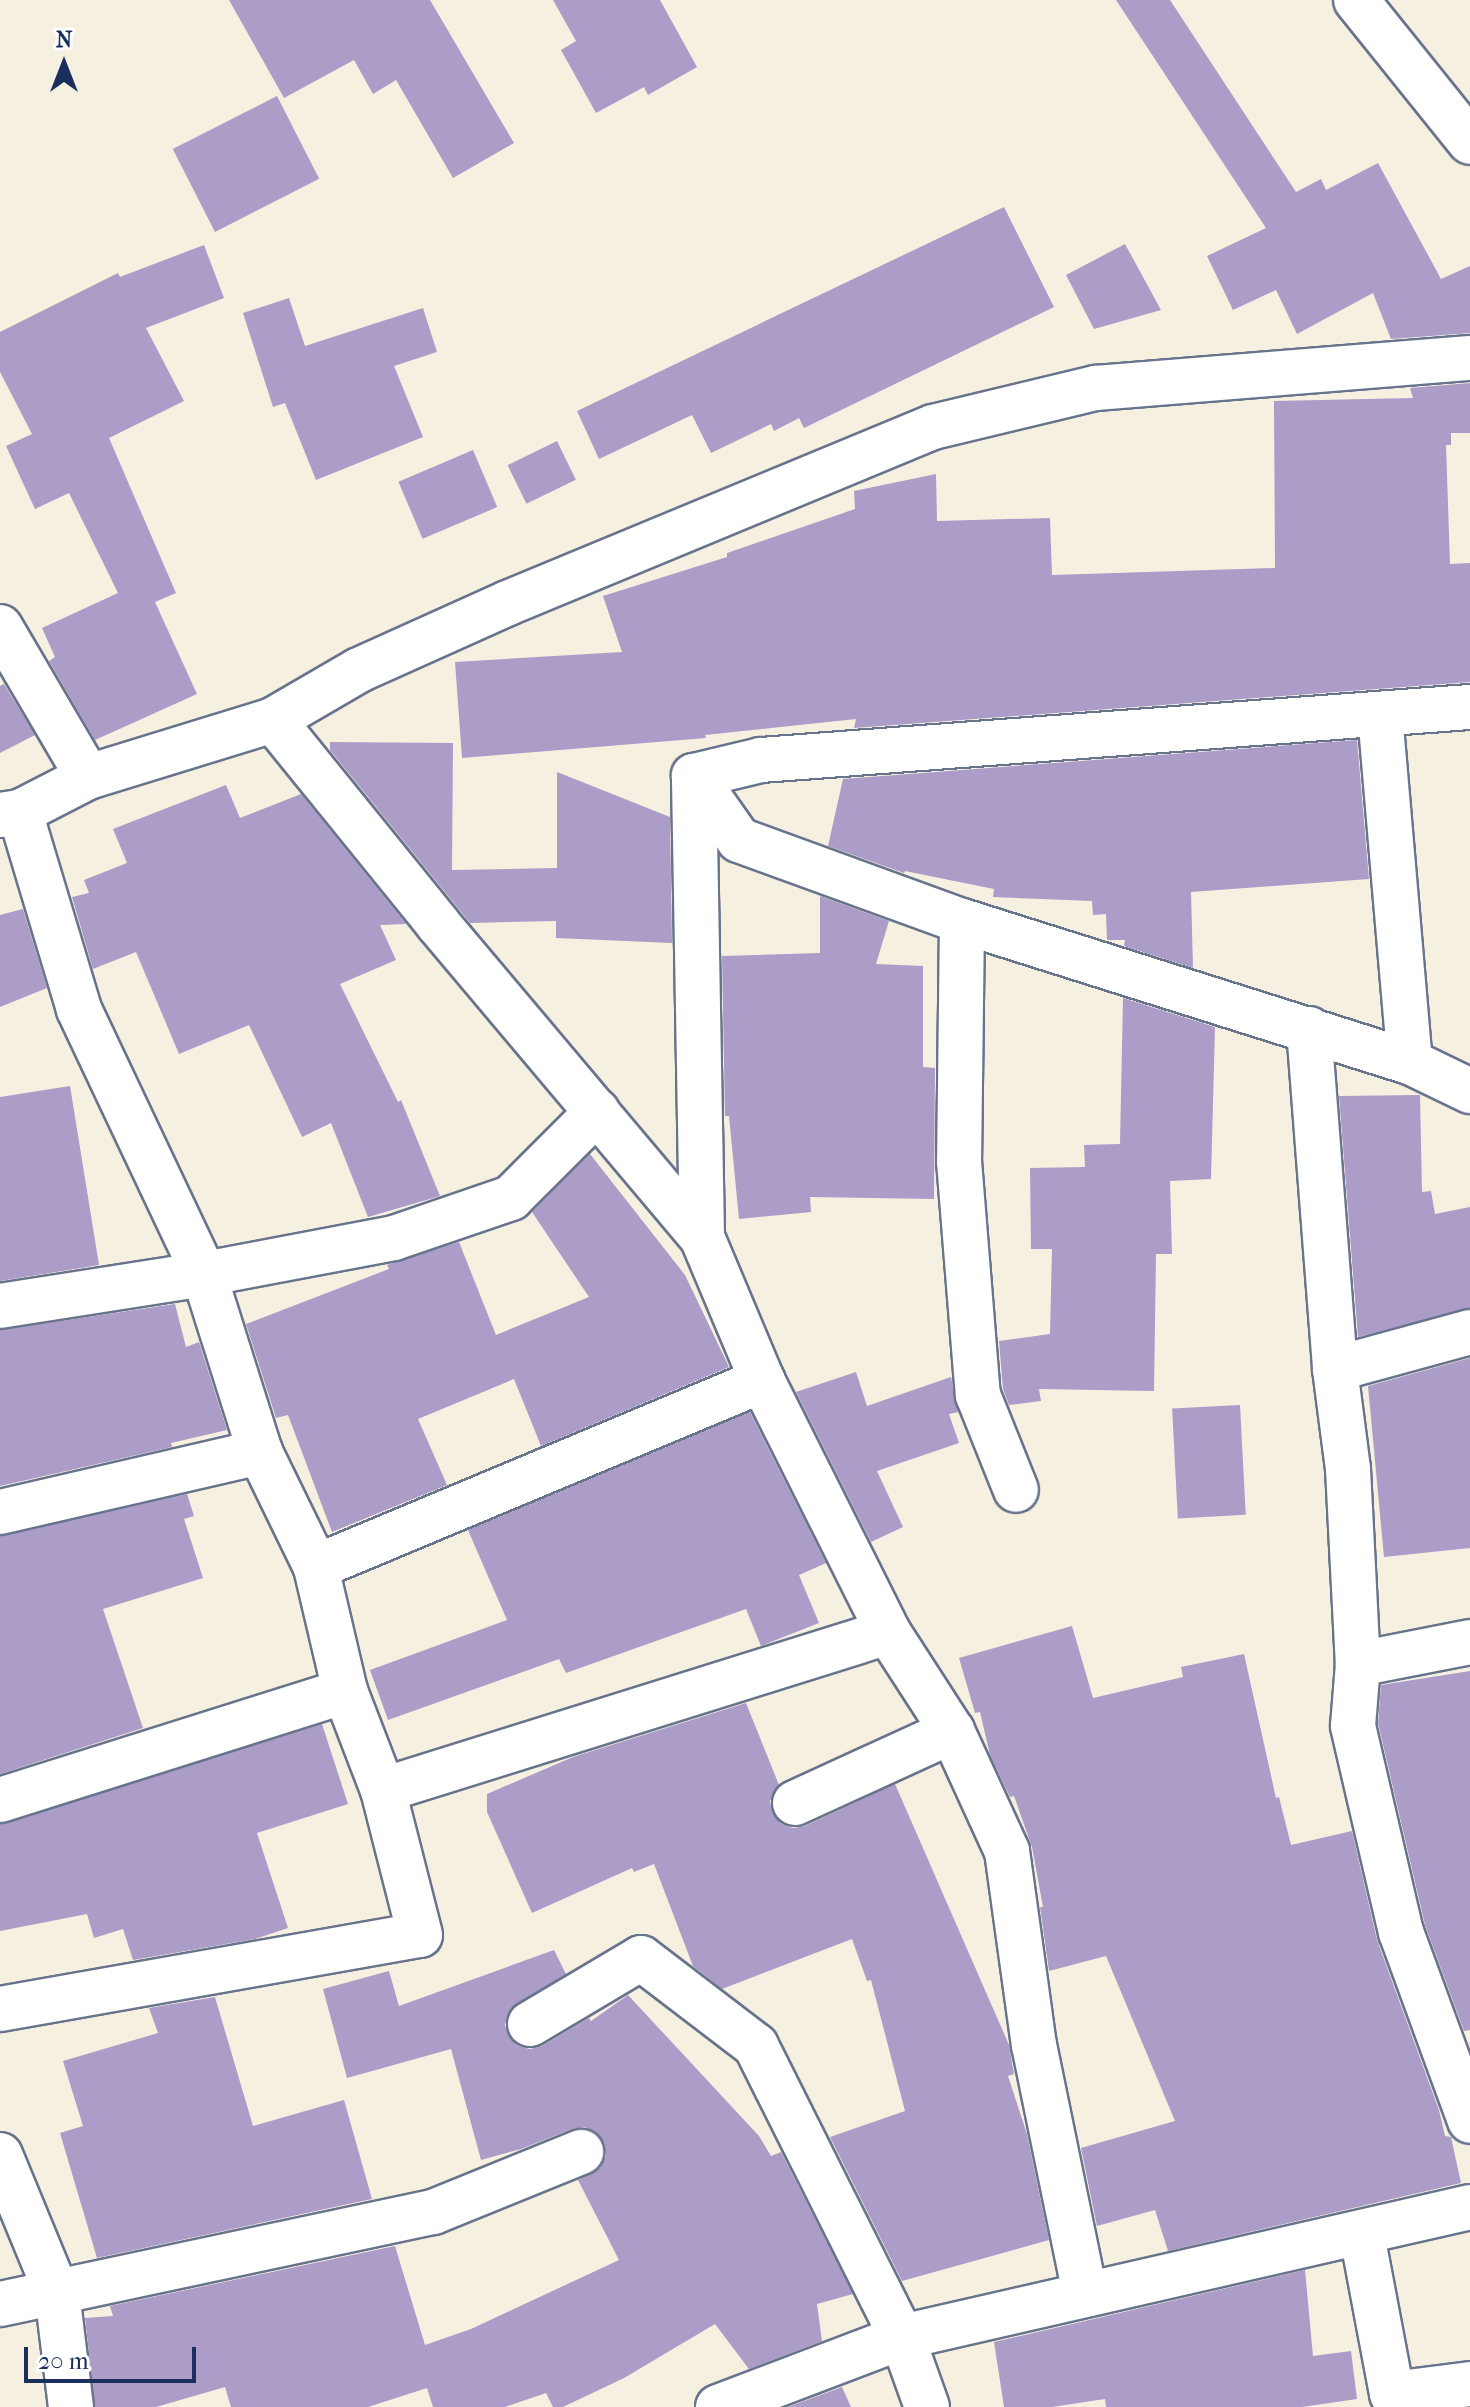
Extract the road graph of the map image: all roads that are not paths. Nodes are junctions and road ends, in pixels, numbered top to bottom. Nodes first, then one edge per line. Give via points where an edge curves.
1 (1356, 0) edge
2 (1470, 142) edge
3 (1470, 358) edge
4 (0, 627) edge
5 (1470, 707) edge
6 (1380, 714) junction
7 (273, 720) junction
8 (694, 776) junction
9 (88, 777) junction
10 (10, 814) edge
11 (962, 921) junction
12 (1309, 1029) junction
13 (1410, 1062) junction
14 (1470, 1091) edge
15 (597, 1112) junction
16 (702, 1237) junction
17 (204, 1274) junction
18 (0, 1306) edge
19 (1470, 1332) edge
20 (1335, 1369) junction
21 (762, 1380) junction
22 (260, 1452) junction
23 (1016, 1490) dead end
24 (0, 1512) edge
25 (316, 1567) junction
26 (888, 1632) junction
27 (1470, 1642) edge
28 (1358, 1664) junction
29 (345, 1691) junction
30 (952, 1731) junction
31 (383, 1790) junction
32 (0, 1800) edge
33 (795, 1803) dead end
34 (0, 2009) edge
35 (530, 2024) dead end
36 (1470, 2121) edge
37 (581, 2152) dead end
38 (0, 2155) edge
39 (1470, 2207) edge
40 (1362, 2235) junction
41 (57, 2293) junction
42 (1085, 2293) junction
43 (0, 2304) edge
44 (902, 2337) junction
45 (1470, 2384) edge
46 (71, 2407) edge
47 (718, 2407) edge
48 (927, 2407) edge

1 - 2 street
3 - 7 street via 1096,388 933,427 494,609 359,670
4 - 9 street
5 - 6 street
6 - 8 street via 761,760
6 - 13 street
7 - 9 street
7 - 15 street
8 - 11 street via 739,840
8 - 16 street
9 - 10 street
10 - 17 street via 79,1009
11 - 12 street
11 - 23 street via 959,1161 978,1395
12 - 13 street
12 - 20 street
13 - 14 street
15 - 16 street
15 - 17 street via 511,1198 394,1238
16 - 21 street
17 - 18 street
17 - 22 street
19 - 20 street
20 - 28 street via 1348,1469
21 - 25 street
21 - 26 street
22 - 24 street
22 - 25 street
25 - 29 street
26 - 30 street
26 - 31 street
27 - 28 street
28 - 36 street via 1353,1726 1401,1932
29 - 31 street
29 - 32 street
30 - 33 street
30 - 42 street via 1007,1851 1034,2045
31 - 34 street via 420,1935
35 - 44 street via 641,1958 756,2046
37 - 41 street via 433,2212
38 - 41 street
39 - 40 street
40 - 42 street
40 - 45 street via 1392,2394
41 - 43 street
41 - 46 street
42 - 44 street
44 - 47 street
44 - 48 street

